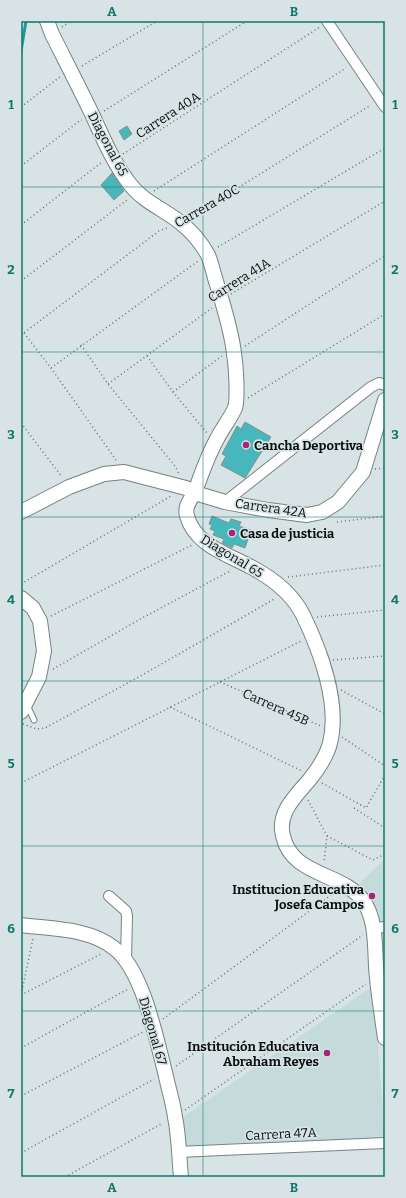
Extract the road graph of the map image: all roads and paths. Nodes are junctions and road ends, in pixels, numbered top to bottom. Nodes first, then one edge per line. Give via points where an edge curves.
1 (47, 21) edge
2 (157, 21) edge
3 (247, 21) edge
4 (327, 22) edge
5 (355, 62) junction
6 (71, 72) junction
7 (383, 104) edge
8 (21, 107) edge
9 (93, 116) junction
10 (113, 160) junction
11 (21, 166) edge
12 (139, 195) junction
13 (385, 201) edge
14 (181, 223) junction
15 (21, 225) edge
16 (385, 256) edge
17 (21, 281) edge
18 (222, 300) junction
19 (385, 314) edge
20 (24, 333) junction
21 (21, 335) edge
22 (81, 345) dead end
23 (234, 353) junction
24 (147, 356) junction
25 (108, 384) junction
26 (385, 385) edge
27 (173, 392) junction
28 (385, 400) edge
29 (236, 405) junction
30 (21, 423) edge
31 (215, 442) junction
32 (124, 472) junction
33 (69, 487) junction
34 (190, 490) junction
35 (225, 502) junction
36 (21, 512) edge
37 (385, 516) edge
38 (337, 522) dead end
39 (201, 540) junction
40 (232, 558) junction
41 (385, 565) edge
42 (273, 581) junction
43 (21, 584) edge
44 (287, 592) junction
45 (21, 598) edge
46 (385, 610) edge
47 (305, 619) junction
48 (40, 621) junction
49 (313, 635) junction
50 (385, 657) edge
51 (323, 661) junction
52 (39, 677) junction
53 (220, 682) junction
54 (328, 684) junction
55 (24, 707) edge
56 (170, 707) junction
57 (385, 714) edge
58 (34, 720) dead end
59 (21, 723) edge
60 (332, 731) junction
61 (385, 766) edge
62 (385, 774) edge
63 (312, 776) junction
64 (21, 783) edge
65 (302, 789) junction
66 (354, 808) dead end
67 (385, 828) edge
68 (328, 836) junction
69 (385, 854) edge
70 (322, 875) junction
71 (345, 885) junction
72 (109, 896) dead end
73 (21, 925) edge
74 (36, 927) junction
75 (379, 927) edge
76 (114, 948) junction
77 (126, 960) junction
78 (376, 977) junction
79 (139, 984) junction
80 (21, 995) edge
81 (154, 1027) junction
82 (385, 1038) edge
83 (21, 1048) edge
84 (165, 1074) junction
85 (21, 1096) edge
86 (175, 1117) junction
87 (385, 1142) edge
88 (178, 1152) junction
89 (21, 1153) edge
90 (65, 1177) edge
91 (181, 1177) edge

1 - 6 street, Diagonal 65
2 - 6 path
3 - 9 path
4 - 5 street
4 - 10 path, Carrera 40A
5 - 7 street
5 - 12 path
6 - 8 path via 62,75
6 - 9 street, Diagonal 65
7 - 14 path, Carrera 40C
9 - 10 street, Diagonal 65
9 - 11 path via 78,122
10 - 12 street, Diagonal 65
10 - 15 path, Carrera 40A via 103,161
12 - 14 street, Diagonal 65
12 - 17 path
13 - 18 path, Carrera 41A
14 - 18 street, Diagonal 65 via 208,255
14 - 20 path, Carrera 40C via 159,231
16 - 23 path
18 - 23 street, Diagonal 65
18 - 24 path, Carrera 41A
19 - 29 path
20 - 21 path, Carrera 40C
20 - 32 path
22 - 25 path
23 - 27 path via 227,353
23 - 29 street, Diagonal 65
24 - 25 path, Carrera 41A
24 - 27 path
25 - 34 path via 175,466
26 - 35 street via 379,383 371,387
27 - 31 path
28 - 35 street, Carrera 42A via 363,472 338,502 322,512 307,515
29 - 31 street, Diagonal 65
30 - 33 path
31 - 34 street, Diagonal 65
32 - 33 street, Carrera 42A via 104,474
32 - 34 street, Carrera 42A
33 - 36 street, Carrera 42A
34 - 35 street, Carrera 42A
34 - 39 street, Diagonal 65 via 186,513
34 - 43 path
37 - 38 path
39 - 40 street, Diagonal 65
39 - 48 path
40 - 42 street, Diagonal 65 via 254,568
40 - 52 path via 230,571
41 - 42 path via 290,576
42 - 44 street, Diagonal 65
44 - 47 street, Diagonal 65
44 - 59 path via 44,728 37,729
45 - 48 street via 33,608
46 - 47 path
47 - 49 street, Diagonal 65
48 - 52 street via 44,650
49 - 51 street, Diagonal 65
49 - 53 path
50 - 51 path
51 - 54 street, Diagonal 65
52 - 55 street
53 - 56 path
53 - 60 path, Carrera 45B
54 - 57 path
54 - 60 street, Diagonal 65
55 - 58 lane
56 - 63 path
56 - 64 path
60 - 61 path, Carrera 45B
60 - 63 street, Diagonal 65 via 329,745
62 - 63 path via 366,808
63 - 65 street, Diagonal 65
65 - 68 path
65 - 70 street, Diagonal 65 via 284,815 281,826 283,839 289,852 298,861
66 - 67 path
68 - 69 path via 373,860
68 - 70 path
70 - 71 street, Diagonal 65
71 - 75 street, Diagonal 65 via 364,901
71 - 81 path
72 - 77 street via 128,916
73 - 74 street
74 - 76 street via 80,933 98,938
74 - 80 path
75 - 78 street, Diagonal 65
75 - 84 path
76 - 77 street
76 - 80 path
77 - 79 street, Diagonal 67
78 - 82 street, Diagonal 65
78 - 86 path
79 - 81 street, Diagonal 67
79 - 83 path
81 - 84 street, Diagonal 67
81 - 85 path
84 - 86 street, Diagonal 67
84 - 89 path
86 - 88 street, Diagonal 67
86 - 90 path
87 - 88 street, Carrera 47A
88 - 91 street, Diagonal 67

